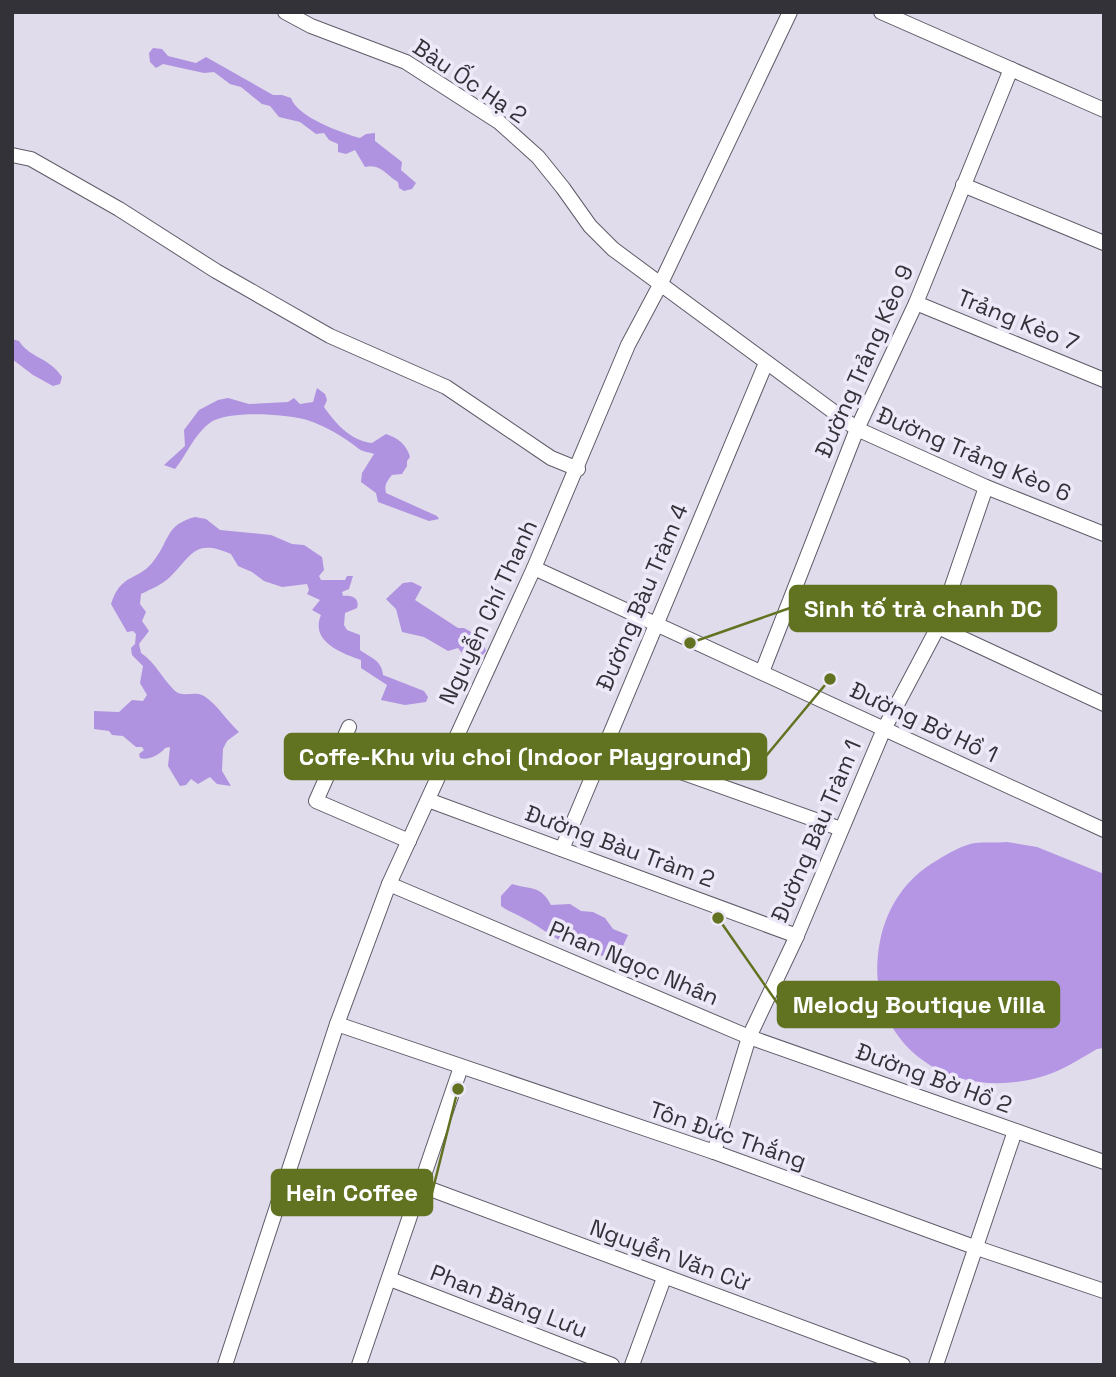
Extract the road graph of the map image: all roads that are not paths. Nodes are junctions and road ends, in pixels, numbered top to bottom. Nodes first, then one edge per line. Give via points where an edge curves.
1 (285, 12) edge
2 (790, 12) edge
3 (881, 12) edge
4 (1011, 69) junction
5 (1104, 110) edge
6 (12, 155) edge
7 (963, 185) junction
8 (1104, 243) edge
9 (660, 285) junction
10 (916, 303) junction
11 (766, 363) junction
12 (1104, 380) edge
13 (857, 429) junction
14 (578, 468) junction
15 (986, 487) junction
16 (1104, 534) edge
17 (534, 568) junction
18 (656, 623) junction
19 (938, 627) junction
20 (762, 672) junction
21 (1104, 704) edge
22 (349, 727) dead end
23 (884, 729) junction
24 (605, 745) junction
25 (428, 800) junction
26 (841, 829) junction
27 (1104, 830) edge
28 (409, 841) junction
29 (562, 849) junction
30 (389, 884) junction
31 (797, 936) junction
32 (337, 1024) junction
33 (749, 1037) junction
34 (461, 1067) junction
35 (1015, 1131) junction
36 (714, 1153) junction
37 (1104, 1162) edge
38 (422, 1186) junction
39 (977, 1248) junction
40 (664, 1278) junction
41 (390, 1279) junction
42 (1104, 1291) edge
43 (225, 1365) edge
44 (359, 1365) edge
45 (612, 1365) edge
46 (632, 1365) edge
47 (903, 1365) edge
48 (936, 1365) edge

1 - 9 street, Bàu Ốc Hạ 2 via 406,62 499,122 538,157 612,249
2 - 9 street, Nguyễn Chí Thanh
3 - 4 street
4 - 5 street
4 - 7 street, Đường Trảng Kèo 9
6 - 14 street via 31,159 108,202 330,336 446,387 551,458
7 - 8 street
7 - 10 street, Đường Trảng Kèo 9
9 - 11 street, Đường Trảng Kèo 6
9 - 14 street, Nguyễn Chí Thanh via 628,345
10 - 12 street, Trảng Kèo 7
10 - 13 street, Đường Trảng Kèo 9
11 - 13 street, Đường Trảng Kèo 6
11 - 18 street, Đường Bàu Tràm 4
13 - 15 street, Đường Trảng Kèo 6
13 - 20 street, Đường Trảng Kèo 9
14 - 17 street, Nguyễn Chí Thanh
15 - 16 street, Đường Trảng Kèo 6
15 - 19 street, Đường Bàu Tràm 1
17 - 18 street, Đường Bờ Hồ 1
17 - 25 street, Nguyễn Chí Thanh
18 - 20 street, Đường Bờ Hồ 1
18 - 24 street, Đường Bàu Tràm 4
19 - 21 street
19 - 23 street, Đường Bàu Tràm 1
20 - 23 street, Đường Bờ Hồ 1
22 - 28 street via 316,801
23 - 26 street, Đường Bàu Tràm 1
23 - 27 street, Đường Bờ Hồ 1
24 - 26 street
24 - 29 street, Đường Bàu Tràm 4
25 - 28 street, Nguyễn Chí Thanh
25 - 29 street, Đường Bàu Tràm 2
26 - 31 street, Đường Bàu Tràm 1
28 - 30 street, Nguyễn Chí Thanh
29 - 31 street, Đường Bàu Tràm 2
30 - 32 street, Nguyễn Chí Thanh
30 - 33 street, Phan Ngọc Nhân
31 - 33 street, Đường Bàu Tràm 1
32 - 34 street, Tôn Đức Thắng
32 - 43 street, Nguyễn Chí Thanh
33 - 35 street, Đường Bờ Hồ 2
33 - 36 street
34 - 36 street, Tôn Đức Thắng
34 - 38 street
35 - 37 street, Đường Bờ Hồ 2
35 - 39 street
36 - 39 street, Tôn Đức Thắng
38 - 40 street, Nguyễn Văn Cừ
38 - 41 street
39 - 42 street, Tôn Đức Thắng
39 - 48 street
40 - 46 street
40 - 47 street, Nguyễn Văn Cừ
41 - 44 street
41 - 45 street, Phan Đăng Lưu

